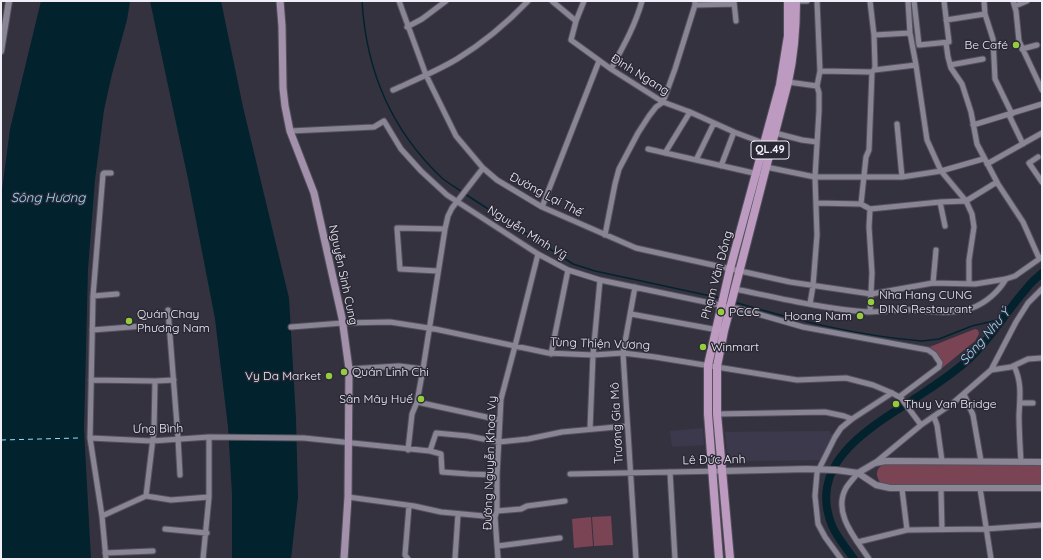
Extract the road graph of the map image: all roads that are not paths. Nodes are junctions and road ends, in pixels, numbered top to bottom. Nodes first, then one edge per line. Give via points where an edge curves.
1 (9, 1) edge
2 (280, 1) edge
3 (399, 1) edge
4 (446, 1) edge
5 (528, 1) edge
6 (552, 1) edge
7 (584, 1) edge
8 (642, 1) edge
9 (788, 1) edge
10 (796, 1) edge
11 (807, 1) edge
12 (817, 1) edge
13 (870, 1) edge
14 (908, 1) edge
15 (914, 1) edge
16 (944, 1) edge
17 (984, 1) edge
18 (1027, 1) edge
19 (734, 2) edge
20 (695, 3) edge
21 (1014, 3) edge
22 (985, 14) junction
23 (736, 20) dead end
24 (946, 20) junction
25 (576, 21) junction
26 (408, 27) junction
27 (910, 33) junction
28 (874, 35) junction
29 (946, 43) junction
30 (1037, 45) dead end
31 (1022, 49) junction
32 (1, 51) edge
33 (983, 59) dead end
34 (599, 61) junction
35 (916, 65) junction
36 (950, 65) junction
37 (611, 69) junction
38 (820, 71) junction
39 (873, 71) junction
40 (426, 75) junction
41 (788, 82) junction
42 (817, 86) junction
43 (393, 90) dead end
44 (1042, 90) edge
45 (663, 102) junction
46 (1042, 104) edge
47 (690, 112) junction
48 (1011, 114) junction
49 (714, 123) junction
50 (897, 124) dead end
51 (973, 125) junction
52 (290, 131) junction
53 (734, 132) junction
54 (775, 133) junction
55 (1042, 133) edge
56 (816, 142) junction
57 (1023, 144) junction
58 (768, 145) junction
59 (648, 149) dead end
60 (665, 153) junction
61 (1038, 157) dead end
62 (984, 159) junction
63 (696, 160) junction
64 (987, 164) junction
65 (721, 166) junction
66 (766, 167) junction
67 (484, 168) junction
68 (941, 171) junction
69 (111, 173) dead end
70 (759, 175) junction
71 (815, 177) junction
72 (864, 177) junction
73 (902, 177) junction
74 (996, 182) junction
75 (1042, 182) edge
76 (459, 199) junction
77 (966, 201) junction
78 (816, 202) junction
79 (940, 202) junction
80 (861, 204) junction
81 (542, 207) junction
82 (870, 209) junction
83 (945, 226) dead end
84 (445, 229) junction
85 (605, 235) junction
86 (936, 250) dead end
87 (538, 254) junction
88 (1041, 257) edge
89 (730, 269) junction
90 (568, 270) junction
91 (438, 271) junction
92 (739, 271) junction
93 (1006, 279) junction
94 (600, 280) junction
95 (933, 283) junction
96 (969, 283) junction
97 (813, 286) junction
98 (635, 287) junction
99 (735, 289) junction
100 (1041, 292) edge
101 (117, 294) dead end
102 (871, 294) junction
103 (93, 296) junction
104 (722, 301) junction
105 (731, 303) junction
106 (810, 304) junction
107 (168, 310) dead end
108 (870, 312) junction
109 (630, 314) junction
110 (343, 322) junction
111 (143, 326) dead end
112 (291, 327) dead end
113 (429, 328) junction
114 (92, 330) junction
115 (720, 330) junction
116 (516, 346) junction
117 (623, 353) junction
118 (551, 354) junction
119 (592, 355) junction
120 (1042, 358) edge
121 (708, 365) junction
122 (717, 366) junction
123 (1014, 366) junction
124 (423, 368) junction
125 (349, 369) junction
126 (991, 370) junction
127 (91, 380) junction
128 (174, 380) junction
129 (155, 381) junction
130 (892, 393) junction
131 (964, 394) junction
132 (900, 398) junction
133 (417, 402) junction
134 (1033, 403) dead end
135 (1020, 404) junction
136 (717, 414) junction
137 (934, 417) junction
138 (852, 419) junction
139 (500, 420) junction
140 (921, 425) junction
141 (627, 426) junction
142 (590, 429) junction
143 (209, 437) junction
144 (90, 438) junction
145 (178, 438) junction
146 (152, 440) junction
147 (349, 442) junction
148 (499, 442) junction
149 (408, 450) junction
150 (430, 451) junction
151 (942, 462) junction
152 (981, 462) junction
153 (1021, 462) junction
154 (1042, 462) edge
155 (875, 463) junction
156 (822, 469) junction
157 (712, 471) junction
158 (723, 471) junction
159 (670, 472) junction
160 (630, 473) junction
161 (858, 473) junction
162 (570, 474) dead end
163 (180, 475) dead end
164 (497, 475) junction
165 (941, 488) junction
166 (980, 488) junction
167 (1042, 488) edge
168 (902, 489) junction
169 (146, 496) junction
170 (209, 497) junction
171 (348, 497) junction
172 (565, 501) dead end
173 (409, 506) junction
174 (458, 514) junction
175 (496, 514) junction
176 (102, 516) junction
177 (1042, 525) edge
178 (165, 529) dead end
179 (986, 529) junction
180 (907, 530) junction
181 (942, 530) junction
182 (206, 533) junction
183 (560, 538) dead end
184 (858, 542) junction
185 (498, 546) junction
186 (152, 551) dead end
187 (105, 553) junction
188 (106, 559) edge
189 (203, 559) edge
190 (344, 559) edge
191 (408, 559) edge
192 (455, 559) edge
193 (498, 559) edge
194 (636, 559) edge
195 (675, 559) edge
196 (719, 559) edge
197 (730, 559) edge
198 (841, 559) edge
199 (869, 559) edge
200 (991, 559) edge

1 - 32 street
2 - 52 main road, Nguyễn Sinh Cung via 283,88
3 - 26 street, Đường Lại Thế
4 - 26 street
5 - 40 street via 516,14 472,49
6 - 25 street
7 - 25 street
8 - 37 street via 638,17
9 - 58 main road, Phạm Văn Đồng / QL.49 via 788,36
10 - 11 street
10 - 41 main road, Phạm Văn Đồng / QL.49 via 794,50
12 - 38 street
13 - 28 street
14 - 27 street
15 - 29 street via 919,45
16 - 24 street
17 - 22 street
18 - 21 street
19 - 20 street
19 - 23 street
20 - 45 street
21 - 31 street
22 - 24 street
22 - 48 street via 993,39 995,79
24 - 29 street via 949,42
25 - 34 street, Đình Ngang via 571,40
26 - 40 street, Đường Lại Thế
27 - 28 street
27 - 35 street
28 - 39 street
29 - 36 street
30 - 31 street
31 - 44 street
33 - 36 street
34 - 37 street, Đình Ngang
34 - 81 street
35 - 39 street
35 - 68 street via 926,140
36 - 51 street via 962,84
37 - 45 street, Đình Ngang
38 - 39 street
38 - 42 street
39 - 72 street via 869,150
40 - 43 street
40 - 67 street, Đường Lại Thế via 456,136
41 - 42 street
41 - 54 main road, Phạm Văn Đồng / QL.49
42 - 56 street via 819,111
45 - 47 street, Đình Ngang
45 - 85 street via 649,116 619,170
46 - 48 street
47 - 49 street, Đình Ngang
47 - 60 street
48 - 51 street
48 - 57 street
49 - 53 street, Đình Ngang
49 - 63 street
50 - 73 street
51 - 62 street via 977,144
52 - 76 street, Nguyễn Minh Vỹ via 374,127 384,121 401,149 422,172 447,195
52 - 110 main road, Nguyễn Sinh Cung via 314,193
53 - 58 street, Đình Ngang
53 - 65 street
54 - 56 street
54 - 58 main road, Phạm Văn Đồng / QL.49
55 - 57 street
56 - 71 street
57 - 64 street
58 - 66 main road, Phạm Văn Đồng / QL.49
58 - 70 main road, Phạm Văn Đồng / QL.49
59 - 60 street
60 - 63 street
61 - 75 street via 1029,163
62 - 64 street
62 - 68 street
63 - 65 street
64 - 74 street
65 - 70 street
66 - 70 main road, Phạm Văn Đồng / QL.49
66 - 71 street
67 - 76 street
67 - 81 street, Đường Lại Thế via 497,180
68 - 73 street
68 - 77 street
69 - 103 street via 103,174
70 - 89 main road, Phạm Văn Đồng / QL.49
70 - 92 main road, Phạm Văn Đồng / QL.49
71 - 72 street
71 - 78 street
72 - 73 street
72 - 80 street
74 - 77 street
74 - 88 street via 1023,222
76 - 84 street via 448,216
76 - 87 street, Nguyễn Minh Vỹ
77 - 79 street
77 - 96 street via 974,227 969,260
78 - 80 street
78 - 97 street via 817,235
79 - 82 street
79 - 83 street
80 - 82 street
81 - 85 street, Đường Lại Thế
82 - 102 street
84 - 91 street
84 - 91 street via 397,228 400,269
85 - 89 street, Đường Lại Thế via 636,248
86 - 95 street
87 - 90 street, Nguyễn Minh Vỹ
87 - 116 street, Đường Nguyễn Khoa Vy
88 - 93 street via 1015,276
89 - 92 street, Đường Lại Thế
89 - 104 main road, Phạm Văn Đồng / QL.49
90 - 94 street, Nguyễn Minh Vỹ
90 - 118 street
91 - 113 street
92 - 97 street, Đường Lại Thế
92 - 99 main road, Phạm Văn Đồng / QL.49
93 - 96 street, Đường Lại Thế
93 - 108 street via 992,296 974,308 948,312
94 - 98 street, Nguyễn Minh Vỹ
94 - 119 street
95 - 96 street, Đường Lại Thế
95 - 102 street, Đường Lại Thế
97 - 102 street, Đường Lại Thế
97 - 106 street
98 - 104 street, Nguyễn Minh Vỹ
98 - 109 street, Trương Gia Mô
99 - 105 main road, Phạm Văn Đồng / QL.49
99 - 106 street
100 - 126 street via 1028,303
101 - 103 street
102 - 108 street
103 - 114 street
104 - 105 street, Nguyễn Minh Vỹ
104 - 115 main road, Phạm Văn Đồng / QL.49
105 - 115 main road, Phạm Văn Đồng / QL.49
105 - 132 street, Nguyễn Minh Vỹ via 744,310 803,327 928,350 934,354 940,363 939,367
106 - 108 street
107 - 128 street
109 - 115 street
109 - 117 street, Trương Gia Mô
110 - 112 street, Tùng Thiện Vương
110 - 113 street, Tùng Thiện Vương via 390,322
110 - 125 main road, Nguyễn Sinh Cung
111 - 114 street
113 - 116 street, Tùng Thiện Vương
113 - 124 street
114 - 127 street
115 - 121 main road, Phạm Văn Đồng / QL.49
115 - 122 main road, Phạm Văn Đồng / QL.49
116 - 118 street, Tùng Thiện Vương
116 - 139 street, Đường Nguyễn Khoa Vy via 501,399
117 - 119 street, Tùng Thiện Vương
117 - 121 street, Tùng Thiện Vương
117 - 141 street, Trương Gia Mô
118 - 119 street, Tùng Thiện Vương
119 - 142 street
120 - 123 street via 1028,359
121 - 122 street, Tùng Thiện Vương
121 - 157 main road, Phạm Văn Đồng / QL.49
122 - 130 street, Tùng Thiện Vương via 797,380 846,378 873,384
122 - 136 main road, Phạm Văn Đồng / QL.49
123 - 126 street
123 - 135 street via 1020,385
124 - 125 street via 399,366
124 - 133 street
125 - 147 main road, Nguyễn Sinh Cung
126 - 131 street
127 - 129 street
127 - 144 street
128 - 129 street
128 - 145 street
129 - 146 street
130 - 132 street, Tùng Thiện Vương
130 - 138 street
131 - 137 street
131 - 152 street via 973,414
132 - 140 street, Tùng Thiện Vương
133 - 139 street
133 - 149 street via 412,414
134 - 135 street
135 - 153 street
136 - 138 street via 825,412
136 - 158 main road, Phạm Văn Đồng / QL.49
137 - 140 street
137 - 151 street
138 - 156 street via 835,437
139 - 148 street, Đường Nguyễn Khoa Vy
140 - 155 street
141 - 142 street
141 - 160 street, Trương Gia Mô
142 - 148 street
143 - 145 street, Ưng Bình
143 - 147 street, Ưng Bình via 304,438
143 - 170 street
144 - 146 street, Ưng Bình
144 - 176 street
145 - 146 street, Ưng Bình
145 - 163 street
146 - 169 street
147 - 149 street
147 - 171 main road, Nguyễn Sinh Cung
148 - 150 street via 436,433
148 - 164 street, Đường Nguyễn Khoa Vy
149 - 150 street
150 - 164 street via 440,454 442,472
151 - 152 street
151 - 155 street
152 - 153 street
153 - 154 street
155 - 161 street
156 - 158 street, Lê Đức Anh
156 - 161 street, Lê Đức Anh
156 - 198 street via 817,472 815,496 818,524
157 - 158 street, Lê Đức Anh
157 - 159 street, Lê Đức Anh
157 - 196 main road, Phạm Văn Đồng / QL.49
158 - 197 main road, Phạm Văn Đồng / QL.49
159 - 160 street, Lê Đức Anh
159 - 195 street
160 - 162 street, Lê Đức Anh
160 - 194 street, Trương Gia Mô
161 - 168 street, Lê Đức Anh via 876,485
161 - 184 street via 846,489 841,511
164 - 175 street, Đường Nguyễn Khoa Vy
165 - 166 street, Lê Đức Anh
165 - 168 street, Lê Đức Anh
165 - 181 street
166 - 167 street, Lê Đức Anh
166 - 179 street
168 - 180 street
169 - 170 street via 171,500
169 - 176 street
170 - 182 street
171 - 173 street
171 - 190 main road, Nguyễn Sinh Cung
172 - 175 street via 527,506
173 - 174 street
173 - 191 street via 405,555
174 - 175 street
174 - 192 street
175 - 185 street, Đường Nguyễn Khoa Vy
176 - 187 street
177 - 179 street
178 - 182 street
179 - 181 street
179 - 200 street
180 - 181 street
180 - 184 street
182 - 189 street
183 - 185 street
184 - 199 street
185 - 193 street, Đường Nguyễn Khoa Vy
186 - 187 street
187 - 188 street

